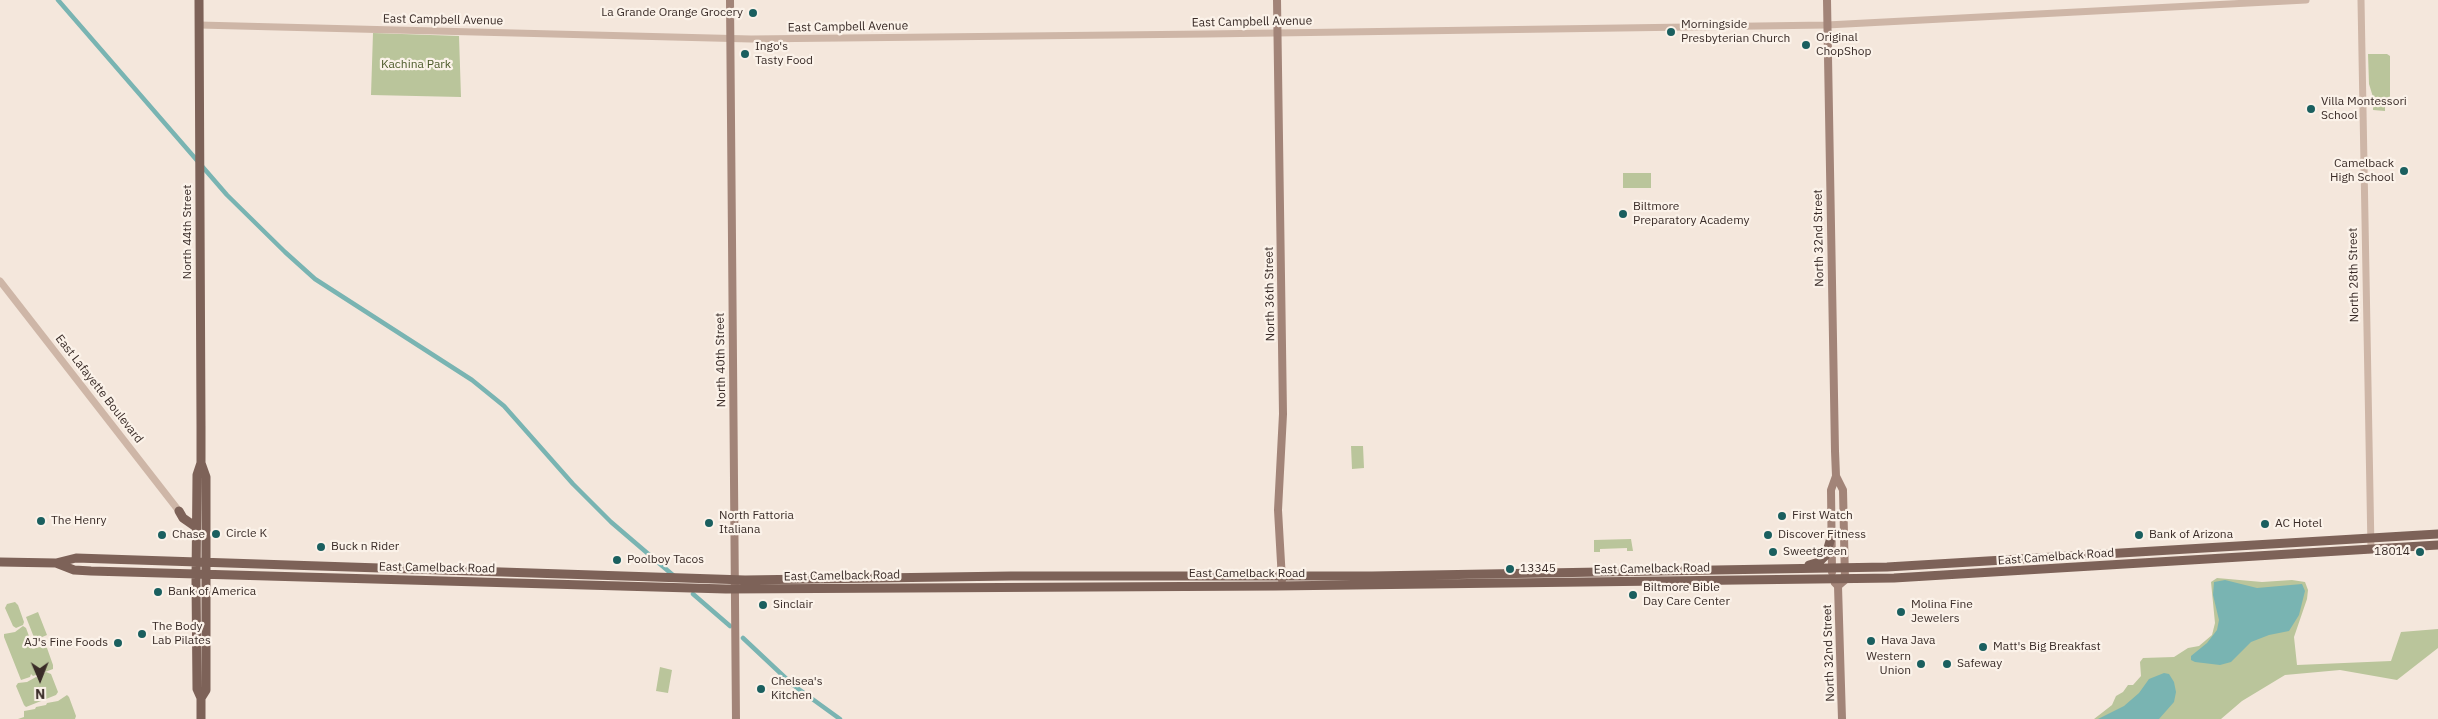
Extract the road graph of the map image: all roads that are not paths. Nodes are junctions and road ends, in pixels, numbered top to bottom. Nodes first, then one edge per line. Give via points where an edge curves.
1 (199, 0) edge
2 (730, 0) edge
3 (1278, 0) edge
4 (1827, 0) edge
5 (2306, 0) edge
6 (2361, 0) edge
7 (199, 25) junction
8 (1827, 25) junction
9 (1278, 33) junction
10 (730, 38) junction
11 (0, 282) edge
12 (200, 463) junction
13 (1836, 476) junction
14 (196, 503) junction
15 (179, 511) junction
16 (196, 527) junction
17 (1832, 534) junction
18 (2438, 534) edge
19 (2371, 539) junction
20 (2438, 544) edge
21 (2370, 549) junction
22 (2101, 555) junction
23 (0, 562) edge
24 (196, 562) junction
25 (206, 563) junction
26 (56, 564) junction
27 (288, 565) junction
28 (1930, 565) junction
29 (2102, 566) junction
30 (1780, 568) junction
31 (1801, 568) junction
32 (1832, 568) junction
33 (1845, 568) junction
34 (1658, 570) junction
35 (196, 574) junction
36 (206, 575) junction
37 (1282, 576) junction
38 (288, 577) junction
39 (1931, 577) junction
40 (862, 578) junction
41 (735, 580) junction
42 (1421, 580) junction
43 (1780, 580) junction
44 (1845, 580) junction
45 (1657, 582) junction
46 (1835, 583) junction
47 (1283, 586) junction
48 (861, 588) junction
49 (736, 589) junction
50 (201, 698) junction
51 (201, 719) edge
52 (736, 719) edge
53 (1842, 719) edge

1 - 7 main road, North 44th Street
2 - 10 main road, North 40th Street
3 - 9 main road, North 36th Street
4 - 8 main road, North 32nd Street
5 - 8 street, East Campbell Avenue
6 - 19 street, North 28th Street
7 - 10 street, East Campbell Avenue
7 - 12 main road, North 44th Street
8 - 9 street, East Campbell Avenue
8 - 13 main road, North 32nd Street
9 - 10 street, East Campbell Avenue
9 - 37 main road, North 36th Street via 1283,414 1278,480
10 - 41 main road, North 40th Street
11 - 15 street, East Lafayette Boulevard
12 - 14 main road, North 44th Street
12 - 25 main road, North 44th Street via 206,477
13 - 17 main road, North 32nd Street via 1830,490
13 - 33 main road, North 32nd Street via 1843,490
14 - 15 main road via 190,512
14 - 16 main road, North 44th Street
15 - 16 main road via 182,518
16 - 24 main road, North 44th Street
17 - 31 main road via 1823,559
17 - 32 main road, North 32nd Street
18 - 19 main road, East Camelback Road
19 - 21 street, North 28th Street
19 - 22 main road, East Camelback Road
20 - 21 main road, East Camelback Road
21 - 29 main road, East Camelback Road
22 - 28 main road, East Camelback Road
22 - 29 main road
23 - 26 main road, East Camelback Road
24 - 25 main road, East Camelback Road
24 - 26 main road, East Camelback Road via 76,558
24 - 35 main road, North 44th Street
25 - 27 main road, East Camelback Road
25 - 36 main road, North 44th Street
26 - 35 main road, East Camelback Road via 74,570
27 - 38 main road
27 - 41 main road, East Camelback Road
28 - 33 main road, East Camelback Road
28 - 39 main road
29 - 39 main road, East Camelback Road
30 - 31 main road, East Camelback Road
30 - 34 main road, East Camelback Road
30 - 43 main road
31 - 32 main road, East Camelback Road
32 - 33 main road, East Camelback Road
32 - 46 main road, North 32nd Street
33 - 44 main road, North 32nd Street
34 - 42 main road, East Camelback Road
34 - 45 main road
35 - 36 main road, East Camelback Road
35 - 50 main road, North 44th Street via 197,689
36 - 38 main road, East Camelback Road
36 - 50 main road, North 44th Street via 206,690
37 - 40 main road, East Camelback Road
37 - 42 main road, East Camelback Road
37 - 47 main road, North 36th Street
38 - 49 main road, East Camelback Road
39 - 44 main road, East Camelback Road
40 - 41 main road, East Camelback Road
40 - 48 main road
41 - 49 main road, North 40th Street
42 - 45 main road, East Camelback Road
42 - 47 main road, East Camelback Road
43 - 45 main road, East Camelback Road
43 - 46 main road, East Camelback Road
44 - 46 main road, East Camelback Road
46 - 53 main road, North 32nd Street
47 - 48 main road, East Camelback Road
48 - 49 main road, East Camelback Road
49 - 52 main road, North 40th Street
50 - 51 main road, North 44th Street

